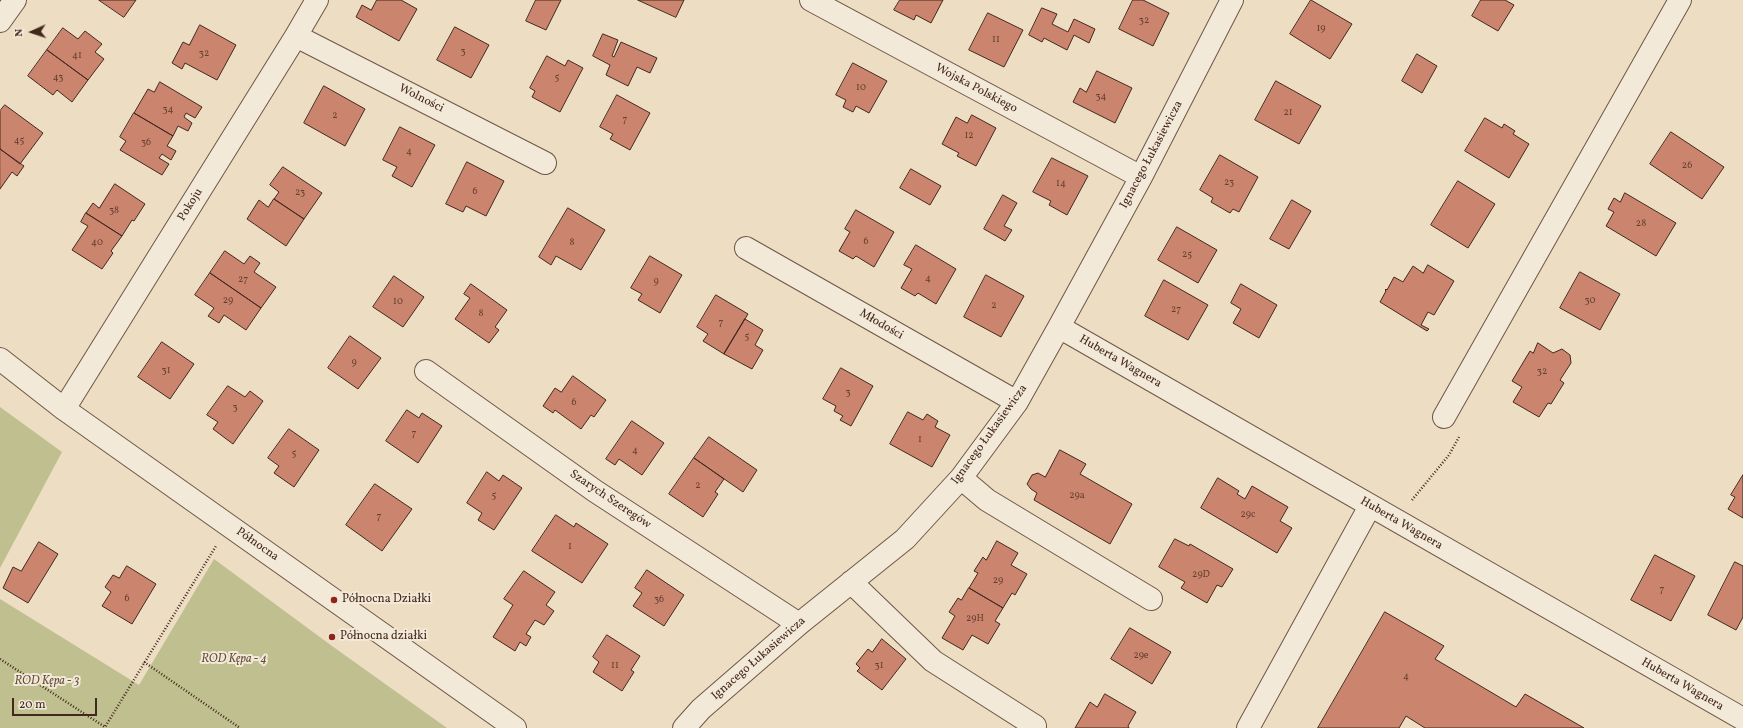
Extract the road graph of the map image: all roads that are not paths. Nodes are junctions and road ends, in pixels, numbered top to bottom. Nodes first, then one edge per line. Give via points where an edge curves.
1 (15, 0) edge
2 (317, 0) edge
3 (811, 0) edge
4 (1232, 0) edge
5 (1680, 0) edge
6 (0, 21) edge
7 (296, 36) junction
8 (545, 163) dead end
9 (1141, 177) junction
10 (746, 248) dead end
11 (1060, 327) junction
12 (0, 359) edge
13 (426, 371) dead end
14 (1016, 402) junction
15 (64, 409) junction
16 (1444, 417) road end
17 (961, 478) junction
18 (1370, 506) junction
19 (851, 582) junction
20 (1151, 599) dead end
21 (799, 624) junction
22 (1741, 714) edge
23 (1035, 726) dead end
24 (516, 728) edge
25 (684, 728) edge
26 (1248, 728) edge

1 - 6 street
2 - 7 street, Pokoju
3 - 9 street, Wojska Polskiego
4 - 9 street, Ignacego Łukasiewicza
5 - 16 street
7 - 8 street, Wolności
7 - 15 street, Pokoju
9 - 11 street, Ignacego Łukasiewicza
10 - 14 street, Młodości
11 - 14 street, Ignacego Łukasiewicza
11 - 18 street, Huberta Wagnera
12 - 15 street, Północna
13 - 21 street, Szarych Szeregów via 595,491
14 - 17 street, Ignacego Łukasiewicza
15 - 24 street, Północna
17 - 19 street, Ignacego Łukasiewicza via 905,539
17 - 20 street via 987,500
18 - 22 street, Huberta Wagnera
18 - 26 street
19 - 21 street, Ignacego Łukasiewicza
19 - 23 street via 933,661
21 - 25 street, Ignacego Łukasiewicza via 701,709

